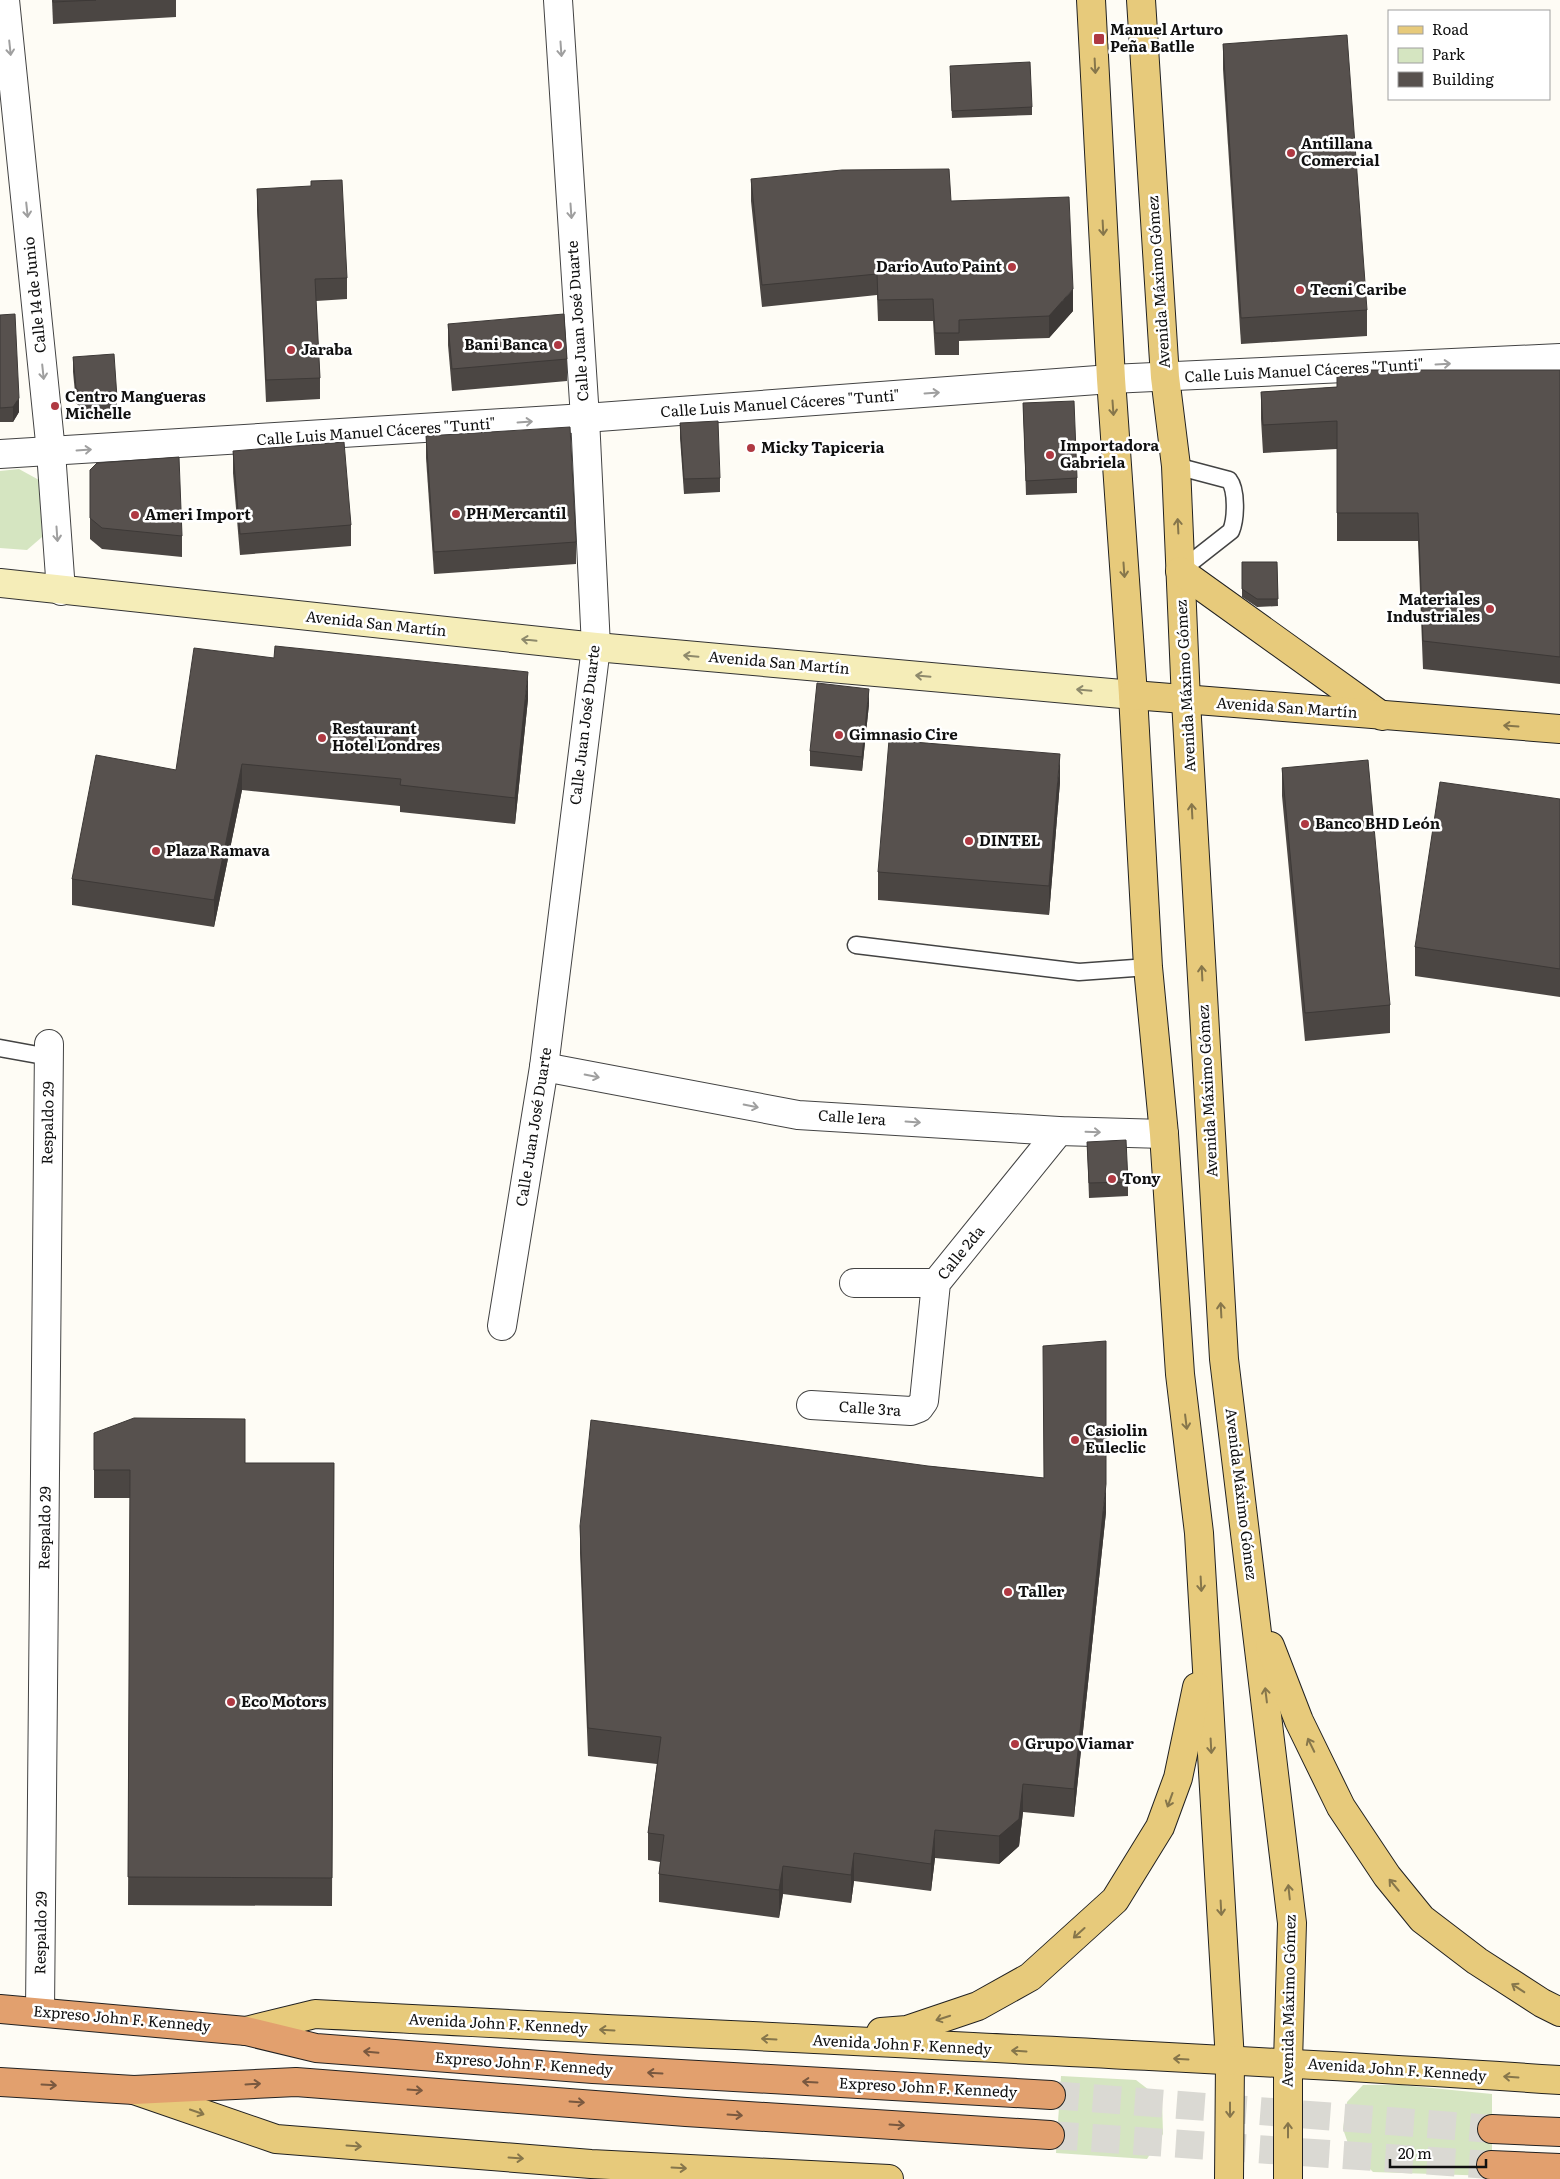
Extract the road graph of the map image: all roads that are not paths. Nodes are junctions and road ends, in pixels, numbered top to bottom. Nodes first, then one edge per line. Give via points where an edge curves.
1 (5, 0) edge
2 (558, 0) edge
3 (1091, 0) edge
4 (1141, 0) edge
5 (1560, 358) edge
6 (1165, 377) junction
7 (1110, 379) junction
8 (585, 418) junction
9 (52, 452) junction
10 (0, 454) edge
11 (1176, 466) junction
12 (1180, 571) junction
13 (0, 583) edge
14 (61, 591) junction
15 (596, 647) junction
16 (1133, 695) junction
17 (1186, 701) junction
18 (1382, 716) junction
19 (1560, 729) edge
20 (856, 945) dead end
21 (1148, 968) junction
22 (0, 1048) edge
23 (49, 1051) joint
24 (544, 1067) junction
25 (1059, 1130) junction
26 (1164, 1134) junction
27 (936, 1283) junction
28 (854, 1284) dead end
29 (502, 1326) dead end
30 (924, 1401) joint
31 (811, 1405) dead end
32 (1255, 1608) junction
33 (1204, 1633) junction
34 (0, 2009) edge
35 (40, 2011) junction
36 (1560, 2012) edge
37 (246, 2031) junction
38 (797, 2040) junction
39 (1230, 2061) junction
40 (1288, 2062) junction
41 (1560, 2080) edge
42 (0, 2082) edge
43 (134, 2090) junction
44 (1051, 2095) tunnel mouth
45 (1492, 2129) tunnel mouth
46 (1560, 2132) edge
47 (1050, 2135) tunnel mouth
48 (1491, 2165) tunnel mouth
49 (1560, 2168) edge
50 (826, 2177) edge
51 (889, 2179) edge
52 (1229, 2179) edge
53 (1288, 2179) edge

1 -> 9 street, Calle 14 de Junio
2 -> 8 street, Calle Juan José Duarte
3 -> 7 main road
4 - 6 main road, Avenida Máximo Gómez
6 -> 5 street, Calle Luis Manuel Cáceres "Tunti"
6 - 7 street, Calle Luis Manuel Cáceres "Tunti"
6 - 11 main road, Avenida Máximo Gómez
8 -> 7 street, Calle Luis Manuel Cáceres "Tunti"
7 -> 16 main road
9 -> 8 street, Calle Luis Manuel Cáceres "Tunti"
8 - 15 street, Calle Juan José Duarte
9 - 10 street, Calle Luis Manuel Cáceres "Tunti"
9 -> 14 street, Calle 14 de Junio
12 -> 11 main road, Avenida Máximo Gómez
11 - 12 lane via 1229,480 1234,490 1234,525 1231,531
12 - 17 main road, Avenida Máximo Gómez
12 - 18 main road
13 - 14 main road, Avenida San Martín
15 -> 14 main road, Avenida San Martín
16 -> 15 main road, Avenida San Martín
15 - 24 street, Calle Juan José Duarte
16 - 17 main road, Avenida San Martín
16 - 21 main road
17 - 18 main road, Avenida San Martín
32 -> 17 main road, Avenida Máximo Gómez via 1224,1359
19 -> 18 main road, Avenida San Martín
20 - 21 lane via 1079,972
21 - 26 main road
22 - 23 lane
23 - 35 street, Respaldo 29
24 -> 25 street, Calle 1era via 798,1114
24 - 29 street, Calle Juan José Duarte
25 -> 26 street, Calle 1era
25 - 27 street, Calle 2da
26 -> 33 main road via 1180,1374 1199,1533
27 - 28 street
27 - 30 street, Calle 2da
30 - 31 street, Calle 3ra via 911,1411
36 -> 32 main road via 1477,1961 1422,1919 1386,1876 1341,1807 1299,1721
40 -> 32 main road, Avenida Máximo Gómez via 1292,1924
33 -> 38 main road via 1194,1708 1178,1778 1160,1827 1115,1900 1030,1978 978,2006 907,2030
33 -> 39 main road
34 - 35 highway, Expreso John F. Kennedy
35 - 37 highway, Expreso John F. Kennedy
38 -> 37 main road, Avenida John F. Kennedy via 315,2014
44 -> 37 highway, Expreso John F. Kennedy via 593,2070 316,2048
39 -> 38 main road, Avenida John F. Kennedy
39 - 40 main road, Avenida John F. Kennedy
39 -> 52 main road
41 -> 40 main road, Avenida John F. Kennedy
53 -> 40 main road, Avenida Máximo Gómez
42 -> 43 highway
43 -> 47 highway via 296,2082 686,2112
43 -> 50 main road via 276,2140 591,2164
45 - 46 highway
48 - 49 highway
50 - 51 main road

